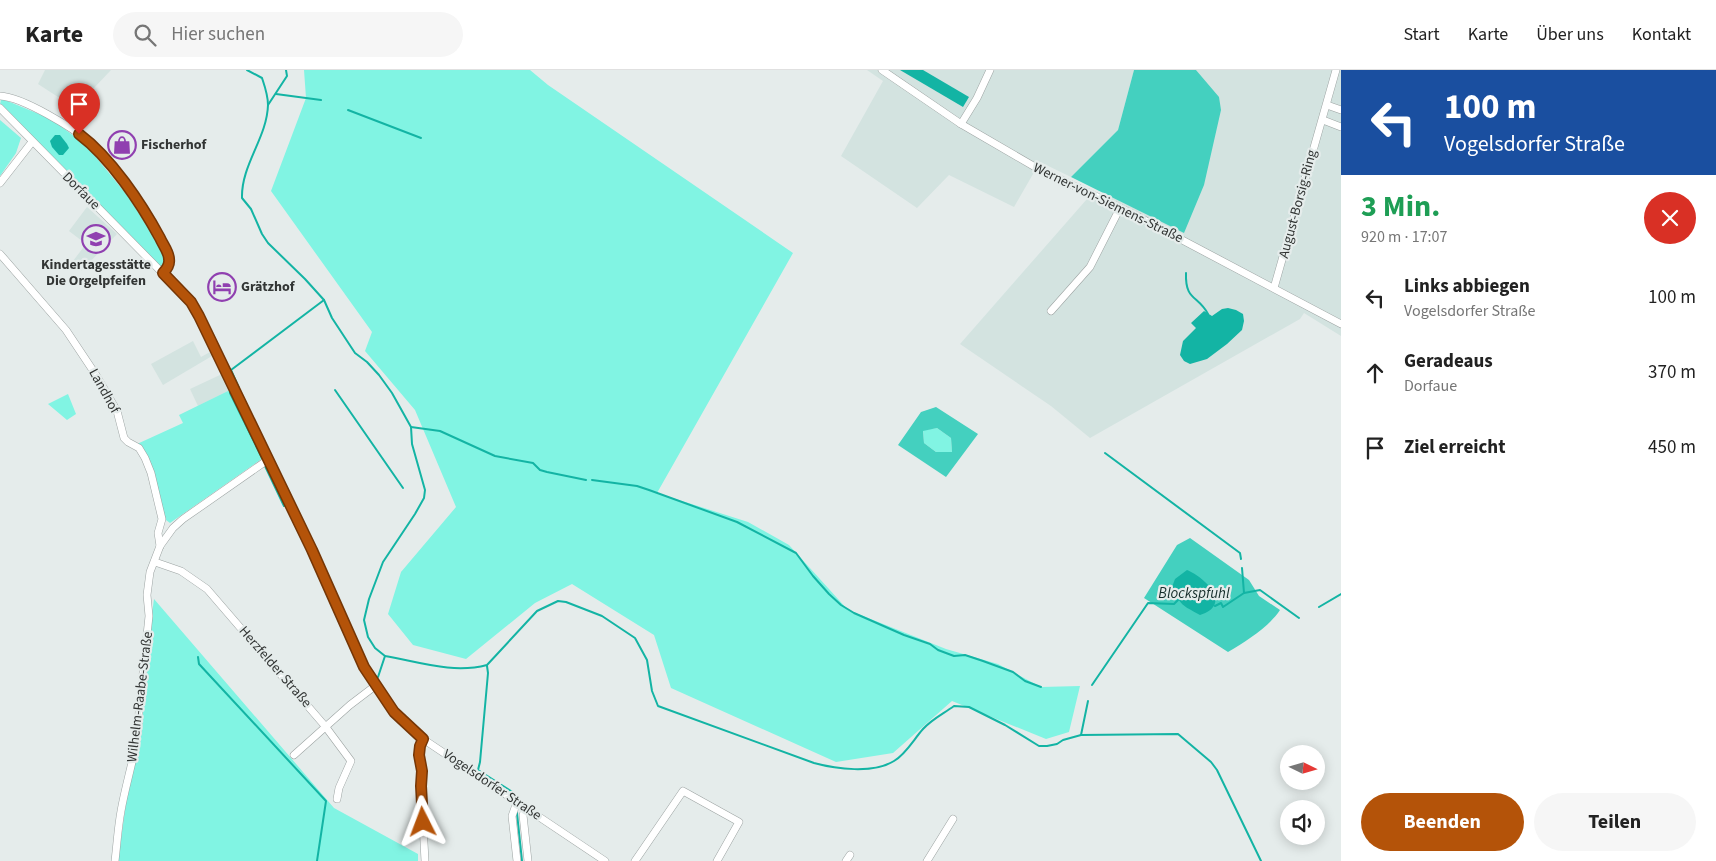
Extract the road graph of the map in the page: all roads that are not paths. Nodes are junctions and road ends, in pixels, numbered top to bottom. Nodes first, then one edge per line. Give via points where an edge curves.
1 (882, 70) edge
2 (990, 70) edge
3 (1336, 70) edge
4 (0, 96) edge
5 (1327, 105) junction
6 (0, 108) edge
7 (1341, 110) edge
8 (1323, 120) junction
9 (960, 124) junction
10 (1341, 127) edge
11 (32, 142) junction
12 (0, 183) edge
13 (1120, 208) junction
14 (0, 254) edge
15 (163, 273) junction
16 (1274, 288) junction
17 (1051, 311) dead end
18 (1341, 324) edge
19 (269, 459) junction
20 (160, 546) junction
21 (155, 562) junction
22 (375, 686) junction
23 (325, 726) junction
24 (423, 739) junction
25 (294, 754) dead end
26 (337, 800) dead end
27 (517, 802) junction
28 (526, 808) junction
29 (953, 820) dead end
30 (115, 861) edge
31 (425, 861) edge
32 (517, 861) edge
33 (528, 861) edge
34 (605, 861) edge
35 (635, 861) edge
36 (717, 861) edge
37 (927, 861) edge

1 - 9 street, Werner-von-Siemens-Straße
2 - 9 street
3 - 5 street, August-Borsig-Ring
4 - 15 street via 50,114 91,144 132,193 152,224 170,261
5 - 7 street
5 - 8 street, August-Borsig-Ring
6 - 11 street, Dorfaue
8 - 10 street
8 - 16 street, August-Borsig-Ring
9 - 13 street, Werner-von-Siemens-Straße via 1035,167
11 - 12 street
11 - 15 street, Dorfaue
13 - 16 street, Werner-von-Siemens-Straße
13 - 17 street via 1090,267
14 - 20 street, Landhof via 66,330 117,411 124,438 139,448 145,458 162,519 158,532
15 - 19 street, Dorfaue via 191,302
16 - 18 street, Werner-von-Siemens-Straße
19 - 20 street via 183,519
19 - 22 street, Vogelsdorfer Straße
20 - 21 street, Wilhelm-Raabe-Straße
21 - 23 street, Herzfelder Straße via 181,571 208,589
21 - 30 street, Wilhelm-Raabe-Straße via 147,594 149,616 138,732 121,810
22 - 23 street
22 - 24 street, Vogelsdorfer Straße via 394,712
23 - 25 street
23 - 26 street, Herzfelder Straße via 352,761 338,788
24 - 27 street, Vogelsdorfer Straße
24 - 31 street via 419,755
27 - 28 street, Vogelsdorfer Straße
27 - 32 street via 512,816
28 - 33 street via 523,815
28 - 34 street, Vogelsdorfer Straße
29 - 37 street
35 - 36 street via 683,790 739,822

